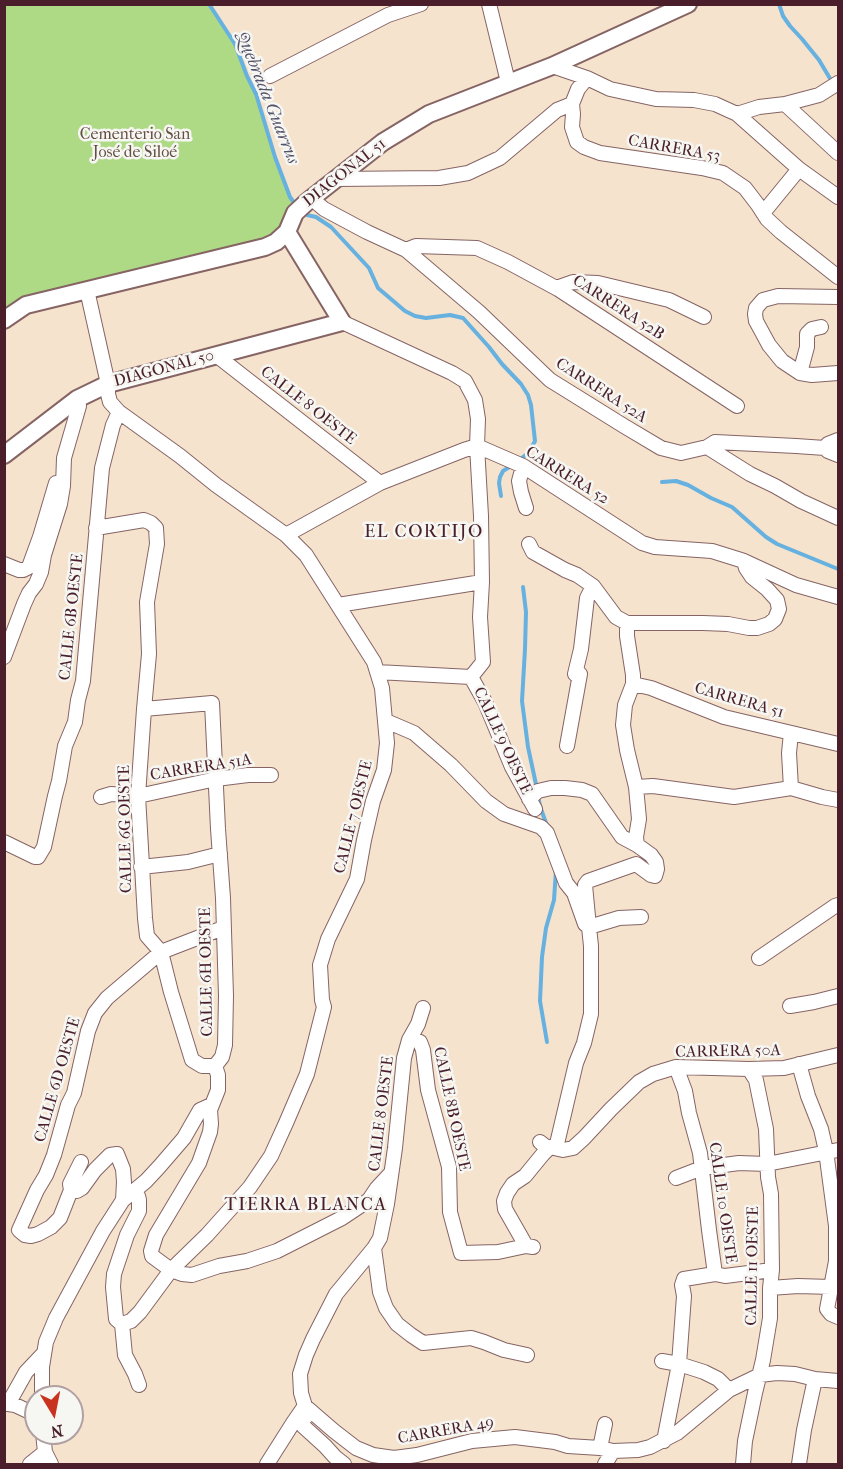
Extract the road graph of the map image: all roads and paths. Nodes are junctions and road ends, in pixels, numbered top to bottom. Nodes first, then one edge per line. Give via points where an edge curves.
1 (421, 4) edge
2 (489, 4) edge
3 (688, 4) edge
4 (552, 66) junction
5 (270, 76) dead end
6 (587, 78) junction
7 (508, 82) junction
8 (838, 83) edge
9 (572, 104) junction
10 (785, 104) junction
11 (737, 114) junction
12 (838, 153) edge
13 (799, 169) junction
14 (335, 179) junction
15 (838, 197) edge
16 (311, 198) junction
17 (763, 213) junction
18 (287, 232) junction
19 (406, 250) junction
20 (838, 277) edge
21 (556, 288) junction
22 (87, 290) junction
23 (838, 297) edge
24 (704, 317) dead end
25 (4, 320) edge
26 (342, 322) junction
27 (821, 327) dead end
28 (216, 356) junction
29 (800, 373) junction
30 (838, 373) edge
31 (108, 384) junction
32 (77, 399) junction
33 (737, 406) dead end
34 (119, 412) junction
35 (838, 440) edge
36 (477, 446) junction
37 (707, 447) junction
38 (825, 448) junction
39 (4, 455) edge
40 (838, 455) edge
41 (64, 458) junction
42 (523, 466) junction
43 (381, 483) junction
44 (526, 508) dead end
45 (838, 518) edge
46 (96, 528) junction
47 (286, 535) junction
48 (529, 544) dead end
49 (744, 561) junction
50 (4, 564) edge
51 (482, 582) junction
52 (593, 586) junction
53 (838, 597) edge
54 (338, 605) junction
55 (627, 623) junction
56 (4, 657) edge
57 (377, 672) junction
58 (471, 677) junction
59 (633, 684) junction
60 (144, 709) junction
61 (386, 721) junction
62 (791, 733) junction
63 (838, 744) edge
64 (567, 746) dead end
65 (271, 776) dead end
66 (216, 779) junction
67 (636, 787) junction
68 (790, 788) junction
69 (138, 796) junction
70 (101, 797) dead end
71 (838, 800) edge
72 (4, 842) edge
73 (637, 844) junction
74 (220, 854) junction
75 (141, 867) junction
76 (838, 905) edge
77 (641, 917) dead end
78 (589, 927) junction
79 (223, 928) junction
80 (161, 952) junction
81 (759, 958) dead end
82 (838, 996) edge
83 (790, 1006) dead end
84 (423, 1008) dead end
85 (414, 1041) junction
86 (838, 1055) edge
87 (799, 1064) junction
88 (215, 1066) junction
89 (676, 1067) junction
90 (749, 1069) junction
91 (211, 1105) junction
92 (549, 1146) junction
93 (832, 1150) edge
94 (81, 1162) dead end
95 (767, 1164) junction
96 (702, 1168) junction
97 (391, 1173) junction
98 (676, 1178) dead end
99 (70, 1190) junction
100 (128, 1196) junction
101 (369, 1200) junction
102 (386, 1208) junction
103 (374, 1248) junction
104 (171, 1270) junction
105 (772, 1270) junction
106 (715, 1274) junction
107 (831, 1287) junction
108 (770, 1288) junction
109 (833, 1313) edge
110 (122, 1324) junction
111 (43, 1354) junction
112 (527, 1355) dead end
113 (662, 1360) dead end
114 (680, 1364) junction
115 (760, 1375) junction
116 (815, 1379) junction
117 (838, 1381) edge
118 (42, 1385) edge
119 (139, 1385) dead end
120 (729, 1390) junction
121 (6, 1404) edge
122 (308, 1408) junction
123 (24, 1410) edge
124 (605, 1424) dead end
125 (664, 1441) junction
126 (606, 1449) junction
127 (48, 1458) edge
128 (30, 1464) edge
129 (267, 1464) edge
130 (344, 1464) edge
131 (605, 1464) edge
132 (743, 1464) edge
133 (799, 1464) edge

1 - 5 street via 388,15
2 - 7 street
3 - 4 street, DIAGONAL 51
4 - 6 street
4 - 7 street, DIAGONAL 51
6 - 9 street
6 - 11 street via 610,89 656,99 715,104
7 - 14 street, DIAGONAL 51 via 429,114 383,142
8 - 10 street via 819,95
9 - 14 street via 557,110 500,158 468,173 439,178
9 - 17 street, CARRERA 53 via 572,127 577,142 584,147 621,157 723,173 745,189
10 - 11 street
10 - 12 street
11 - 13 street
13 - 15 street
13 - 17 street
14 - 16 street, DIAGONAL 51
16 - 18 street, DIAGONAL 51 via 295,213
16 - 19 street, CARRERA 52A via 324,209
17 - 20 street, CARRERA 53
18 - 22 street, DIAGONAL 51 via 265,247
18 - 26 street
19 - 21 street, CARRERA 52B via 416,246 477,248
19 - 37 street, CARRERA 52A via 550,380 661,448 681,453
21 - 24 street via 573,282 598,284 669,300
21 - 33 street, CARRERA 52B
22 - 25 street, DIAGONAL 51 via 26,305
22 - 31 street
23 - 29 street via 778,296 763,300 756,308 756,321 773,351
26 - 28 street, DIAGONAL 50
26 - 36 street, CALLE 9 OESTE via 465,381 475,400
27 - 29 street via 807,333
28 - 31 street, DIAGONAL 50
28 - 43 street, CALLE 8 OESTE
29 - 30 street
31 - 32 street, DIAGONAL 50
31 - 34 street via 110,402
32 - 39 street, DIAGONAL 50
32 - 41 street via 79,406
34 - 46 street, CALLE 6B OESTE via 102,468
34 - 47 street, CALLE 7 OESTE
35 - 38 street
36 - 42 street, CARRERA 52
36 - 43 street
36 - 51 street, CALLE 9 OESTE
37 - 38 street via 715,442
37 - 45 street via 750,474
38 - 40 street
41 - 50 street via 33,560 23,570
41 - 56 street via 60,504 41,572
42 - 44 street via 519,481
42 - 49 street, CARRERA 52 via 642,543 710,551
43 - 47 street
46 - 60 street, CALLE 6G OESTE via 144,520 156,528 147,602 149,654
46 - 72 street, CALLE 6B OESTE via 83,681 44,848 38,857
47 - 54 street, CALLE 7 OESTE via 306,555
48 - 52 street via 533,552
49 - 53 street, CARRERA 52 via 796,585
49 - 55 street via 752,577 777,600 779,609 769,624 749,628 728,624
51 - 54 street
51 - 58 street, CALLE 9 OESTE via 483,662
52 - 55 street via 616,617
52 - 64 street via 587,598
54 - 57 street, CALLE 7 OESTE
55 - 59 street
57 - 58 street
57 - 61 street, CALLE 7 OESTE
58 - 73 street, CALLE 9 OESTE via 532,804 538,792 551,788 582,790 596,798 622,837
59 - 62 street, CARRERA 51 via 724,717
59 - 67 street via 623,725
60 - 66 street, CALLE 6H OESTE via 212,703
60 - 69 street, CALLE 6G OESTE
61 - 78 street via 414,733 504,814 541,826
61 - 104 street, CALLE 7 OESTE via 384,770 373,801 357,879 320,964 324,1007 307,1074 271,1156 250,1187
62 - 63 street, CARRERA 51
62 - 68 street
65 - 66 street, CARRERA 51A
66 - 69 street, CARRERA 51A
66 - 74 street, CALLE 6H OESTE
67 - 68 street via 734,797
67 - 73 street
68 - 71 street
69 - 70 street, CARRERA 51A
69 - 75 street, CALLE 6G OESTE
73 - 78 street via 656,861 655,876 636,864 588,881 585,885
74 - 75 street
74 - 79 street, CALLE 6H OESTE
75 - 80 street, CALLE 6G OESTE via 147,936
76 - 81 street
77 - 78 street via 619,918
78 - 92 street via 591,1014
79 - 80 street
79 - 88 street, CALLE 6H OESTE via 225,1045
80 - 88 street, CALLE 6G OESTE via 192,1060 202,1066
80 - 99 street, CALLE 6D OESTE via 95,1013 54,1155 19,1230 31,1236 51,1227 60,1218
82 - 83 street
84 - 85 street, CALLE 8 OESTE
85 - 92 street, CALLE 8B OESTE via 423,1050 428,1090 449,1167 450,1212 462,1253 530,1247 505,1209 504,1201 513,1184 525,1176
85 - 97 street, CALLE 8 OESTE via 404,1058
86 - 87 street, CARRERA 50A
87 - 90 street, CARRERA 50A
87 - 93 street via 808,1096
88 - 91 street, CALLE 6H OESTE via 218,1090
89 - 90 street, CARRERA 50A
89 - 92 street, CARRERA 50A via 639,1082 573,1148
89 - 96 street, CALLE 10 OESTE
90 - 95 street, CALLE 11 OESTE via 756,1080 766,1129
91 - 100 street via 200,1110 184,1138
91 - 104 street, CALLE 6H OESTE via 205,1148 156,1235 151,1251
93 - 95 street
93 - 107 street via 836,1261
94 - 99 street
95 - 96 street
95 - 105 street, CALLE 11 OESTE
96 - 98 street
96 - 106 street, CALLE 10 OESTE
97 - 101 street
97 - 102 street, CALLE 8 OESTE
99 - 100 street via 82,1188 110,1155 117,1154
100 - 110 street via 138,1196 139,1211 113,1280 116,1320
100 - 111 street via 103,1232 56,1318
101 - 102 street
101 - 104 street via 277,1251 192,1275
102 - 103 street, CALLE 8 OESTE
103 - 112 street via 386,1308 411,1335 423,1342 471,1338
103 - 122 street via 336,1294 306,1355 300,1374
104 - 110 street, CALLE 7 OESTE via 140,1312
105 - 106 street
105 - 108 street, CALLE 11 OESTE
106 - 114 street via 684,1279 682,1284
107 - 108 street
107 - 109 street
108 - 115 street, CALLE 11 OESTE via 770,1318
110 - 119 street via 125,1355
111 - 118 street
111 - 121 street
113 - 114 street
114 - 120 street via 718,1379
114 - 125 street
115 - 116 street via 795,1374
115 - 120 street, CARRERA 49
115 - 132 street, CALLE 11 OESTE
116 - 117 street
116 - 133 street
120 - 125 street, CARRERA 49
121 - 123 street
122 - 126 street, CARRERA 49 via 356,1448 394,1458 472,1440 505,1437
122 - 129 street via 293,1423
122 - 130 street via 303,1426
124 - 126 street
125 - 126 street, CARRERA 49 via 650,1447
126 - 131 street
127 - 128 street

